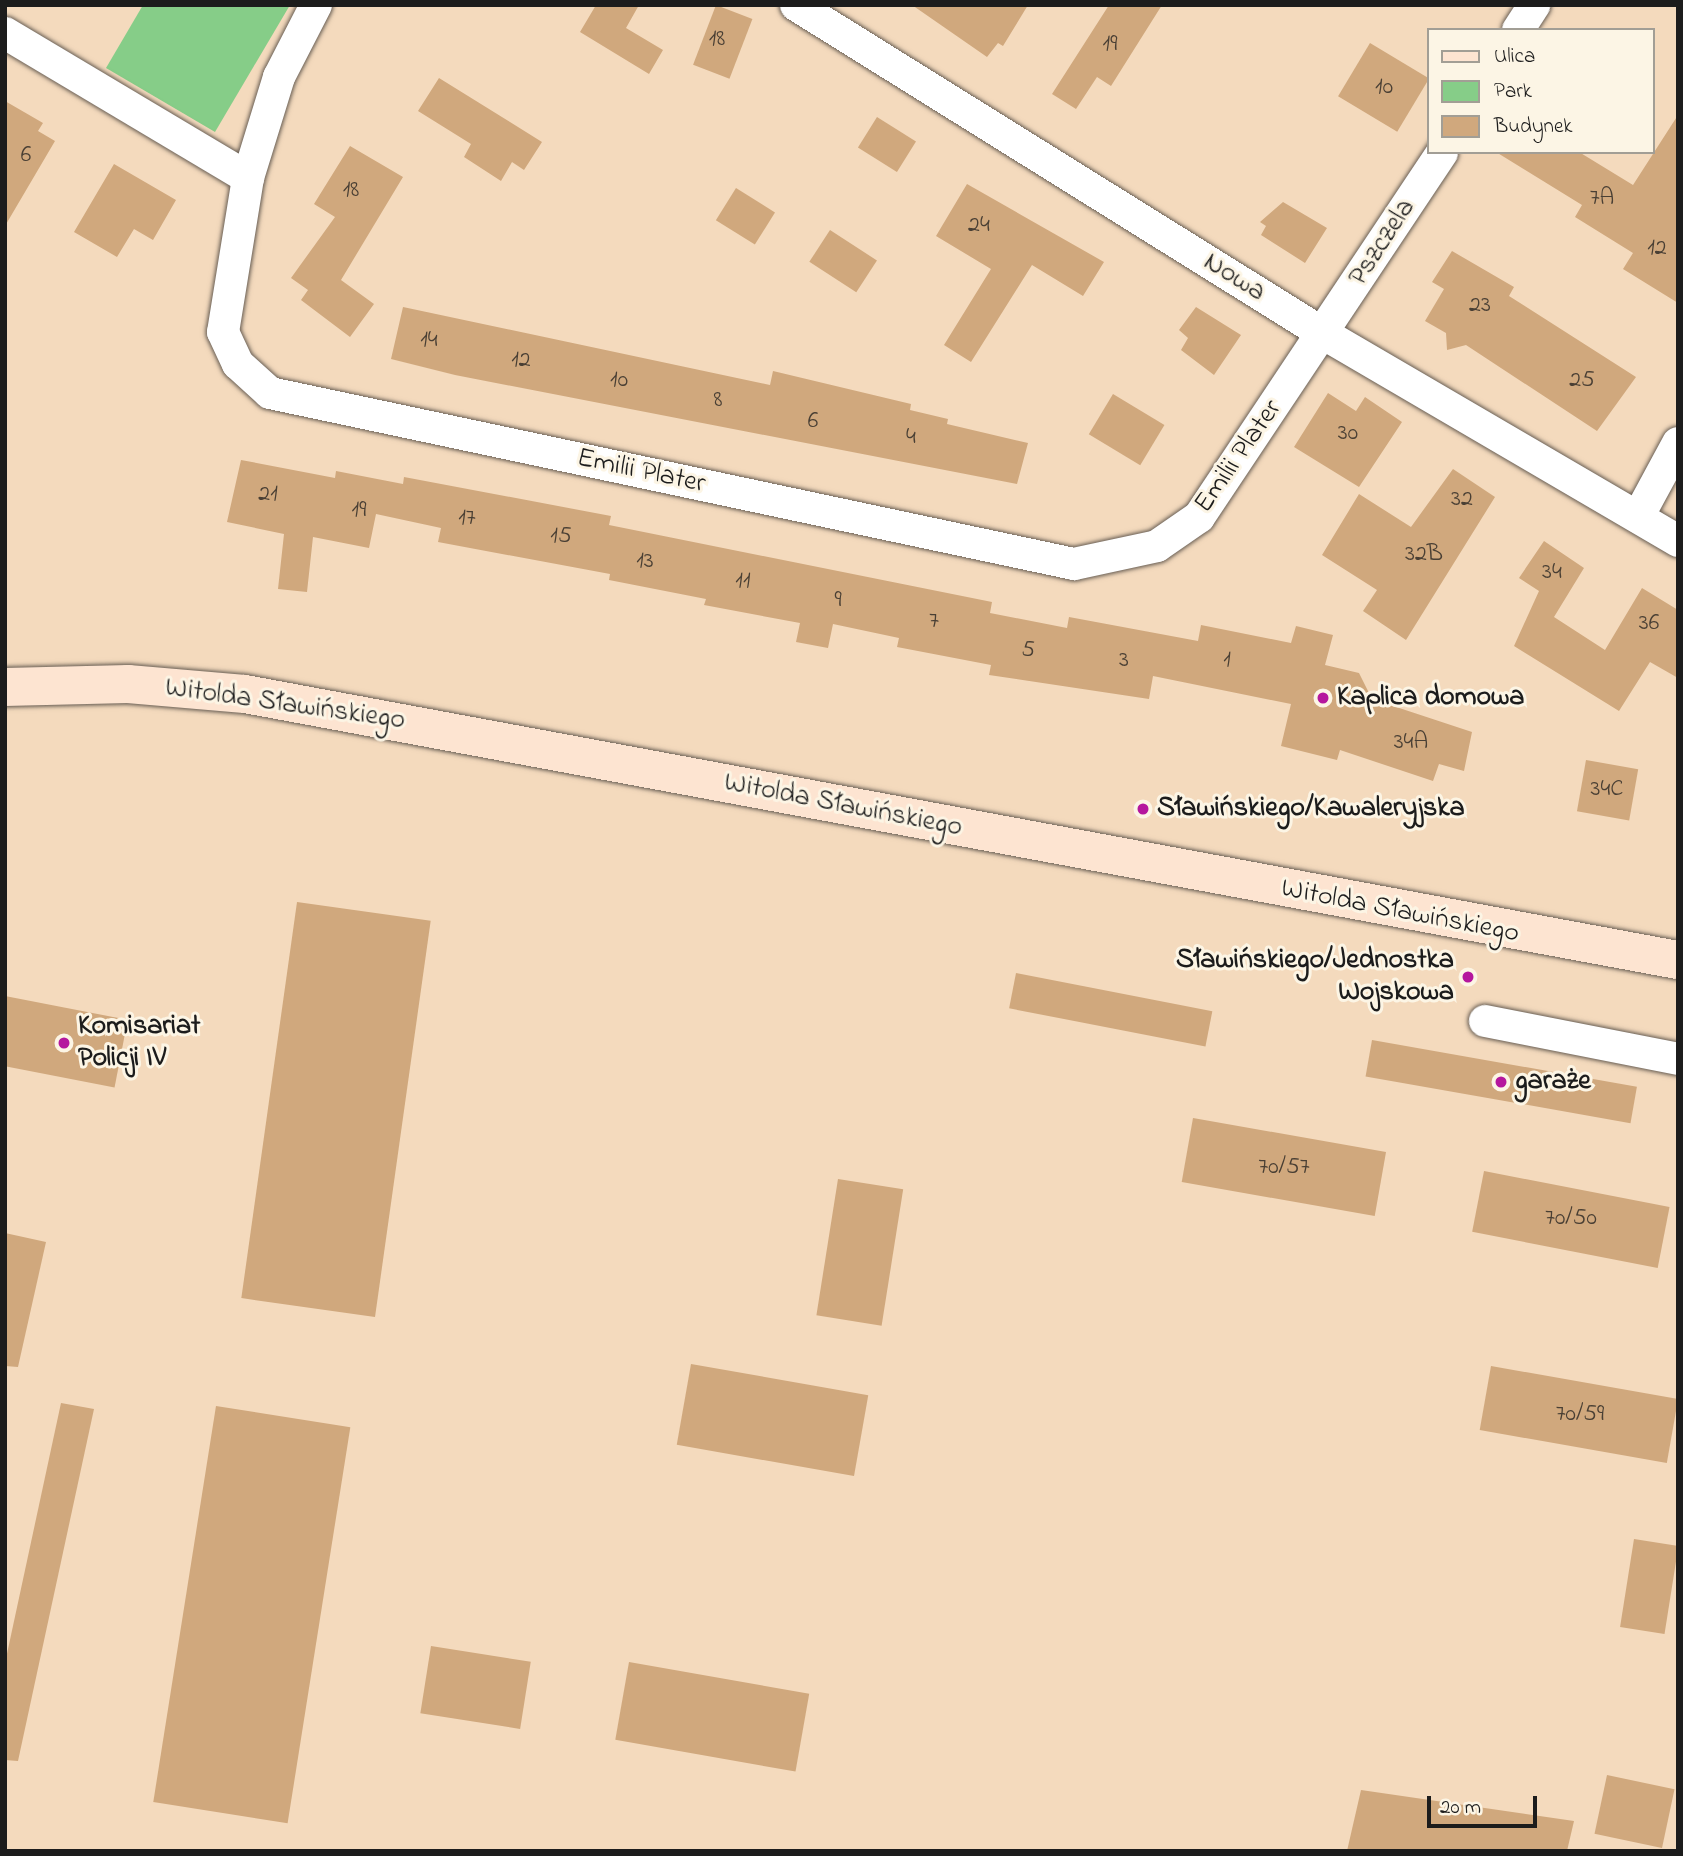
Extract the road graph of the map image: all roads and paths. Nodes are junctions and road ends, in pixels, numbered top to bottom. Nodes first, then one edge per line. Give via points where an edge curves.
1 (316, 5) edge
2 (796, 5) edge
3 (1534, 5) edge
4 (1519, 28) edge
5 (5, 33) edge
6 (1441, 154) edge
7 (248, 178) junction
8 (1324, 334) junction
9 (1678, 443) edge
10 (1638, 517) junction
11 (1678, 541) edge
12 (5, 687) edge
13 (1678, 960) edge
14 (1485, 1021) dead end
15 (1678, 1059) edge

1 - 7 street, Emilii Plater via 279,77
2 - 8 street, Nowa
3 - 4 street
5 - 7 street
6 - 8 street, Pszczela
7 - 8 street, Emilii Plater via 223,332 238,364 270,393 1074,564 1157,546 1199,517
8 - 10 street, Nowa
9 - 10 street
10 - 11 street, Nowa
12 - 13 main road, Witolda Sławińskiego via 128,684 258,696
14 - 15 street

